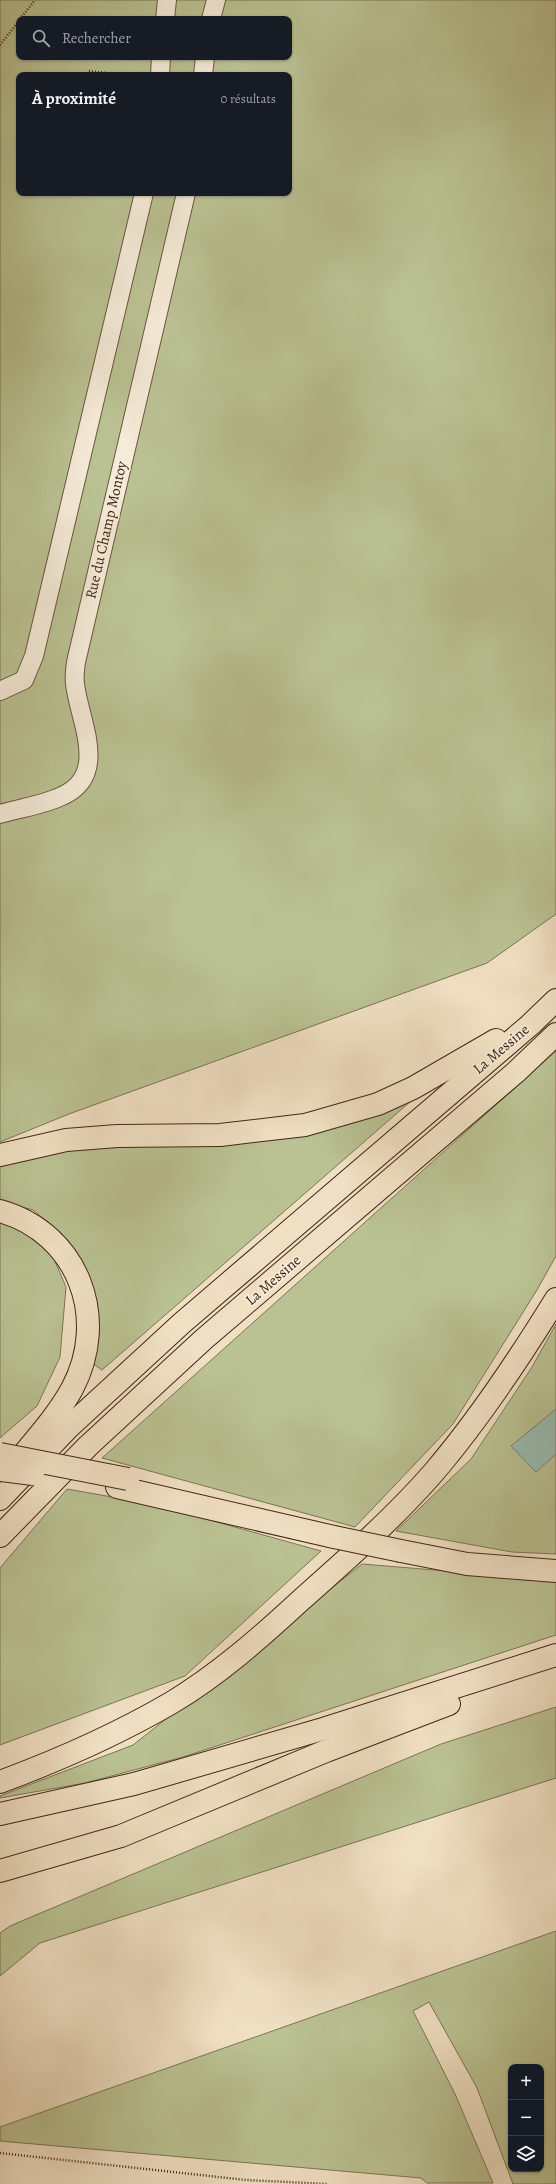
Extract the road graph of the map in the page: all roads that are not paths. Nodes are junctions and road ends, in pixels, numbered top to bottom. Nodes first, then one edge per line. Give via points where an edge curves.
1 (167, 0) edge
2 (216, 0) edge
3 (165, 16) edge
4 (212, 16) edge
5 (161, 60) edge
6 (205, 60) edge
7 (160, 72) edge
8 (203, 72) edge
9 (143, 196) edge
10 (185, 196) edge
11 (0, 691) edge
12 (0, 814) edge
13 (556, 1000) edge
14 (530, 1025) junction
15 (556, 1034) edge
16 (0, 1155) edge
17 (0, 1211) edge
18 (556, 1300) edge
19 (0, 1454) edge
20 (0, 1470) edge
21 (0, 1482) edge
22 (123, 1483) junction
23 (0, 1499) edge
24 (0, 1536) edge
25 (556, 1571) edge
26 (556, 1655) edge
27 (501, 1672) junction
28 (0, 1782) edge
29 (0, 1814) edge
30 (0, 1871) edge

1 - 3 street
2 - 4 street
5 - 7 street
6 - 8 street
9 - 11 street via 34,656 24,680
10 - 12 street, Rue du Champ Montoy via 76,662 75,683 91,754 88,767 75,787 62,796
13 - 14 highway, La Messine
14 - 16 highway via 483,1046 414,1088 378,1104 305,1126 220,1135 117,1136 66,1140
14 - 23 highway, La Messine via 182,1323 69,1427
15 - 24 highway, La Messine via 516,1072 204,1339 88,1446
17 - 21 highway via 42,1230 64,1253 83,1289 87,1327 85,1349 72,1388 49,1424
18 - 28 highway via 493,1397 434,1472 360,1546 273,1626 173,1702 118,1732 54,1762
19 - 22 highway, bridge
20 - 22 highway, bridge
22 - 25 highway, bridge via 334,1537 401,1551 467,1564
26 - 27 highway
27 - 29 highway via 323,1730 134,1784
27 - 30 highway via 456,1701 326,1751 173,1816 121,1836

